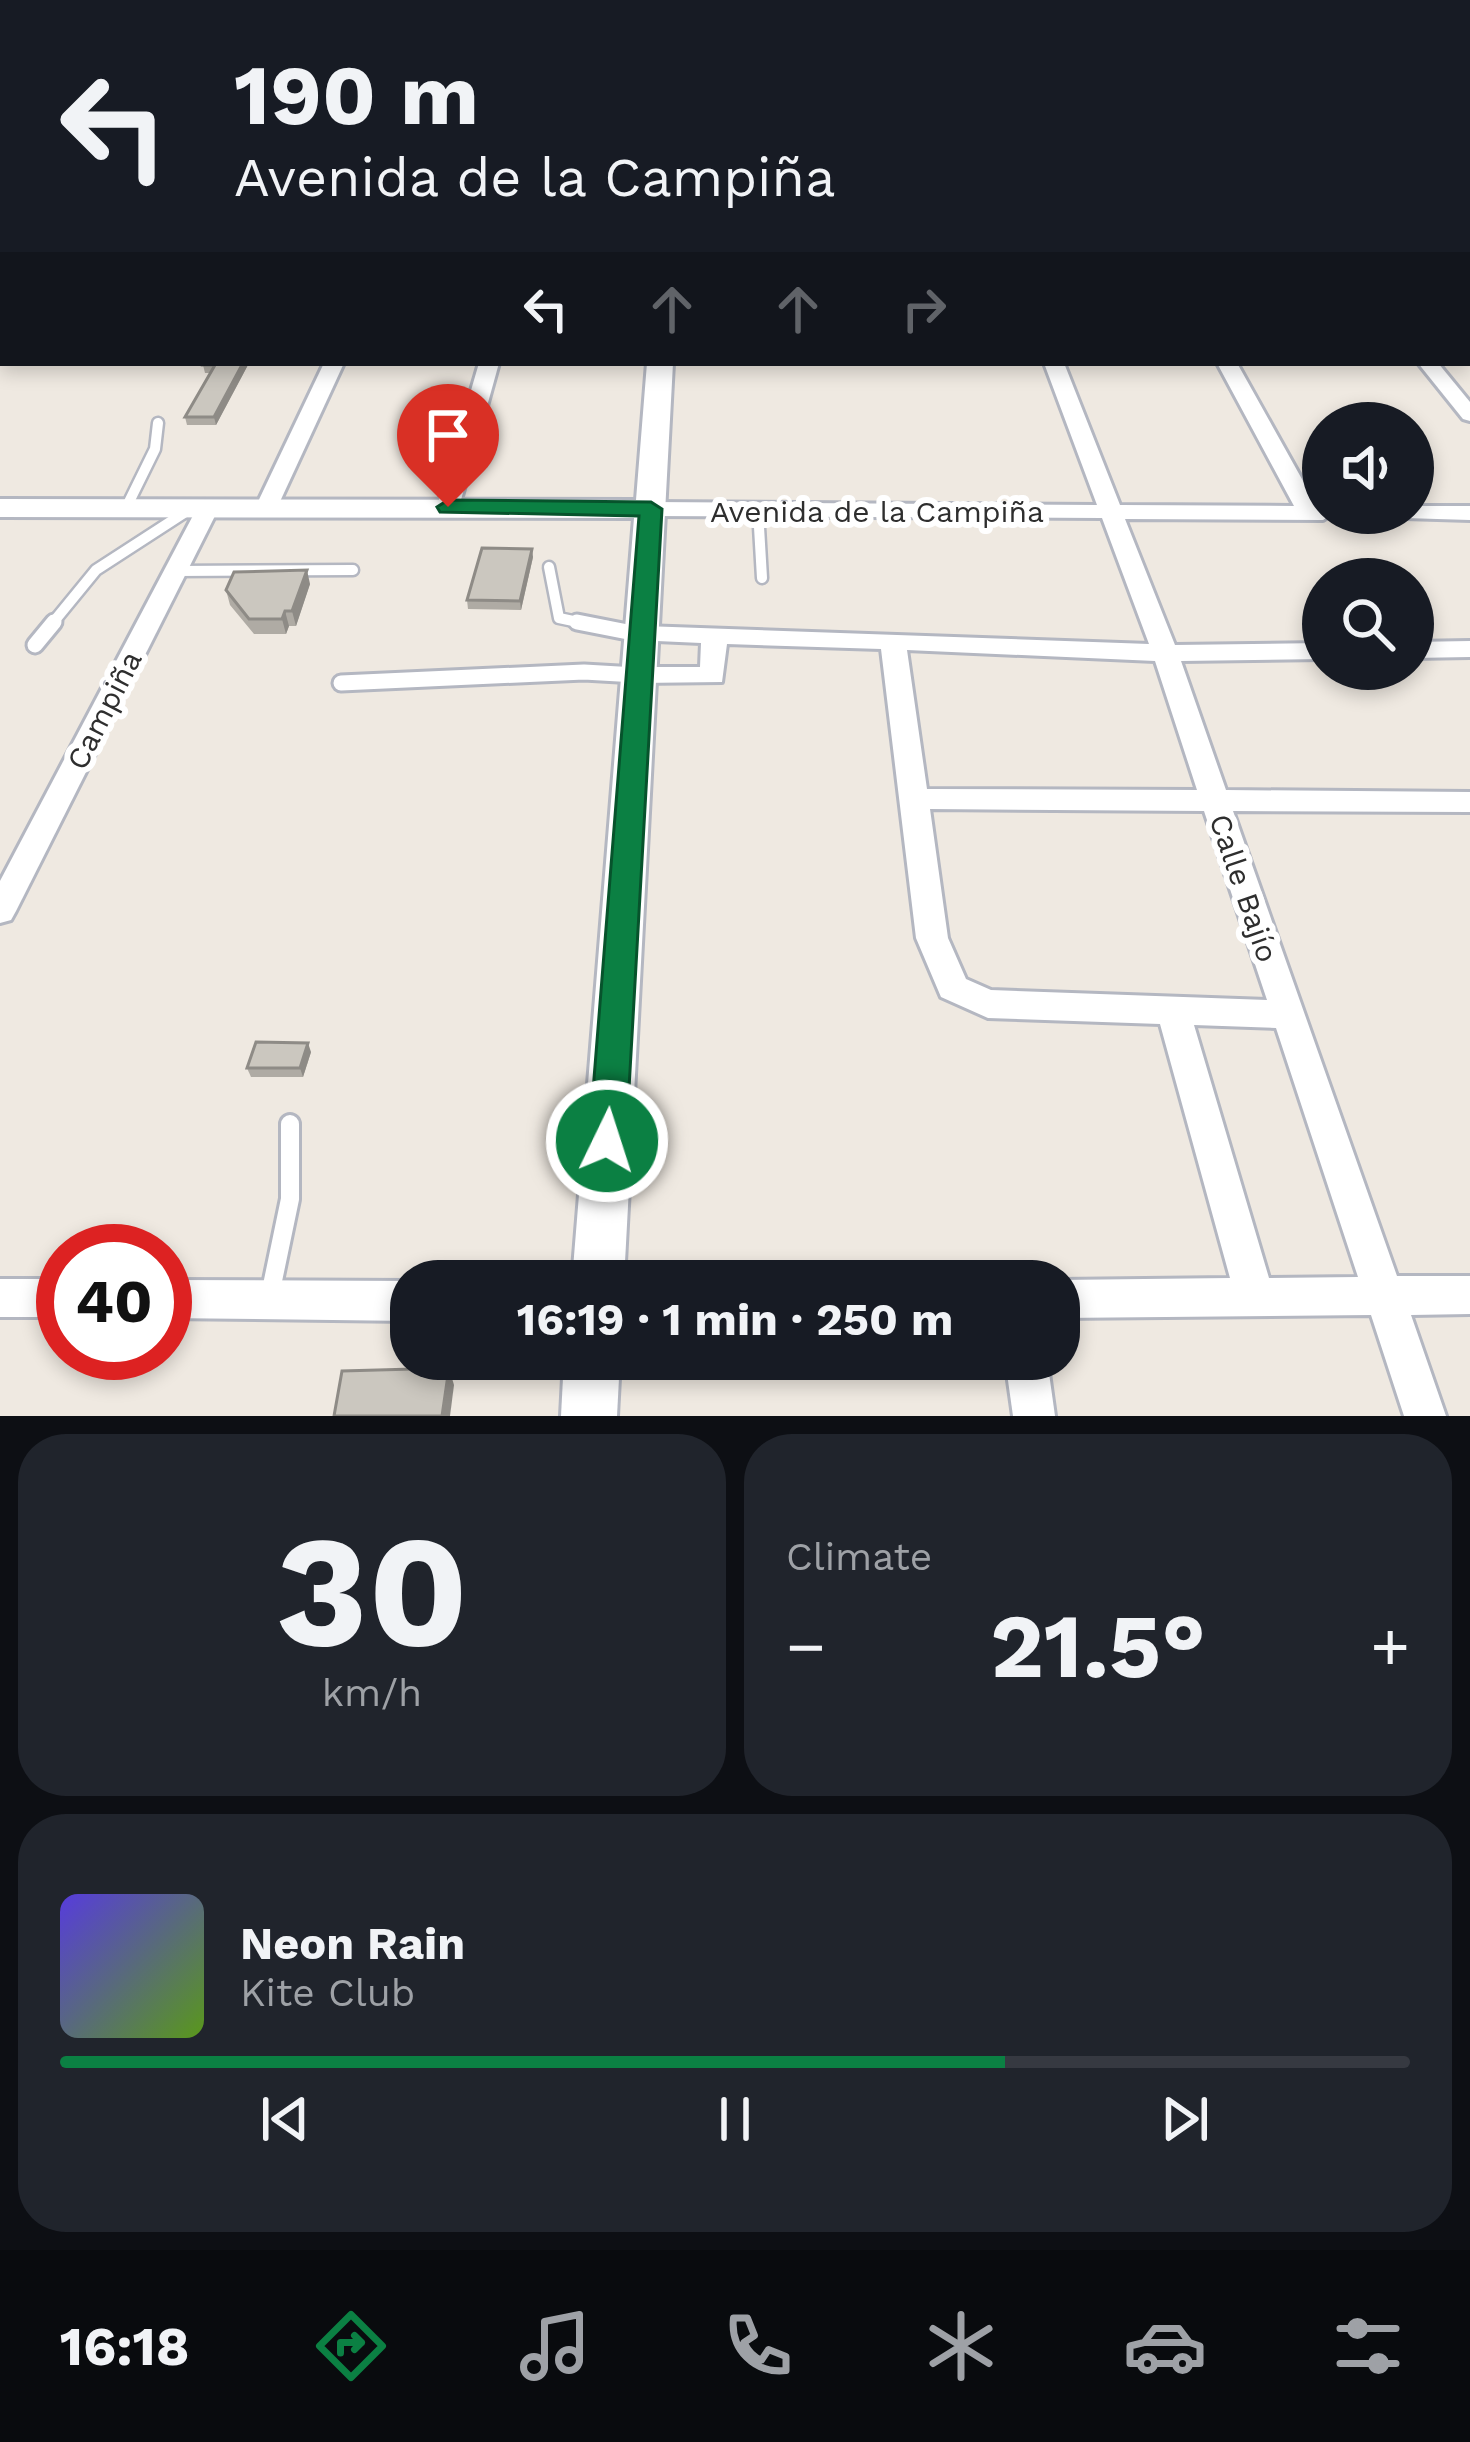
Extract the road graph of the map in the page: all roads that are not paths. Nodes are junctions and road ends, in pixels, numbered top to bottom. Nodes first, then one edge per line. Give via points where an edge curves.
1 (333, 366) edge
2 (488, 366) edge
3 (660, 366) edge
4 (1055, 366) edge
5 (1229, 366) edge
6 (1430, 366) edge
7 (1470, 416) edge
8 (158, 422) dead end
9 (1302, 489) edge
10 (448, 507) junction
11 (0, 508) edge
12 (126, 508) junction
13 (200, 508) junction
14 (266, 508) junction
15 (651, 509) junction
16 (758, 510) junction
17 (1115, 512) junction
18 (1302, 513) edge
19 (1434, 513) edge
20 (1470, 513) edge
21 (549, 567) dead end
22 (353, 570) dead end
23 (176, 571) junction
24 (762, 578) dead end
25 (714, 637) junction
26 (893, 641) junction
27 (35, 645) dead end
28 (1470, 649) edge
29 (1434, 650) edge
30 (1302, 651) edge
31 (1166, 653) junction
32 (641, 655) junction
33 (341, 683) dead end
34 (915, 799) junction
35 (1215, 802) junction
36 (1470, 802) edge
37 (0, 911) edge
38 (1173, 1011) junction
39 (1288, 1015) junction
40 (290, 1124) dead end
41 (599, 1260) edge
42 (1470, 1295) edge
43 (1384, 1296) junction
44 (1255, 1297) junction
45 (0, 1298) edge
46 (36, 1298) edge
47 (192, 1299) edge
48 (1080, 1299) edge
49 (269, 1300) junction
50 (390, 1301) edge
51 (591, 1380) edge
52 (1029, 1380) edge
53 (589, 1416) edge
54 (1034, 1416) edge
55 (1425, 1416) edge

1 - 14 street
2 - 10 street
3 - 15 street
4 - 17 street, Calle Bajío
5 - 9 street
6 - 7 street
8 - 12 lane via 155,449
10 - 14 street, Avenida de la Campiña
10 - 15 street, Avenida de la Campiña
11 - 12 street, Avenida de la Campiña
12 - 13 street, Avenida de la Campiña
13 - 14 street, Avenida de la Campiña
13 - 23 street, Campiña
13 - 27 lane via 96,570
15 - 16 street, Avenida de la Campiña
15 - 32 street
16 - 17 street, Avenida de la Campiña
16 - 24 lane
17 - 18 street, Avenida de la Campiña
17 - 31 street, Calle Bajío
19 - 20 street
21 - 32 lane via 559,618
22 - 23 lane
23 - 37 street, Campiña
25 - 26 street
25 - 32 street
25 - 32 street via 713,676
26 - 31 street
26 - 34 street
28 - 29 street
30 - 31 street
31 - 35 street, Calle Bajío
32 - 33 lane via 584,672
32 - 41 street
34 - 35 street
34 - 38 street via 932,938 953,988 988,1004
35 - 36 street
35 - 39 street, Calle Bajío
38 - 39 street
38 - 44 street
39 - 43 street, Calle Bajío
40 - 49 lane via 290,1199
42 - 43 street
43 - 44 street
43 - 55 street, Calle Bajío
44 - 48 street
45 - 46 street
47 - 49 street
49 - 50 street
51 - 53 street
52 - 54 street

